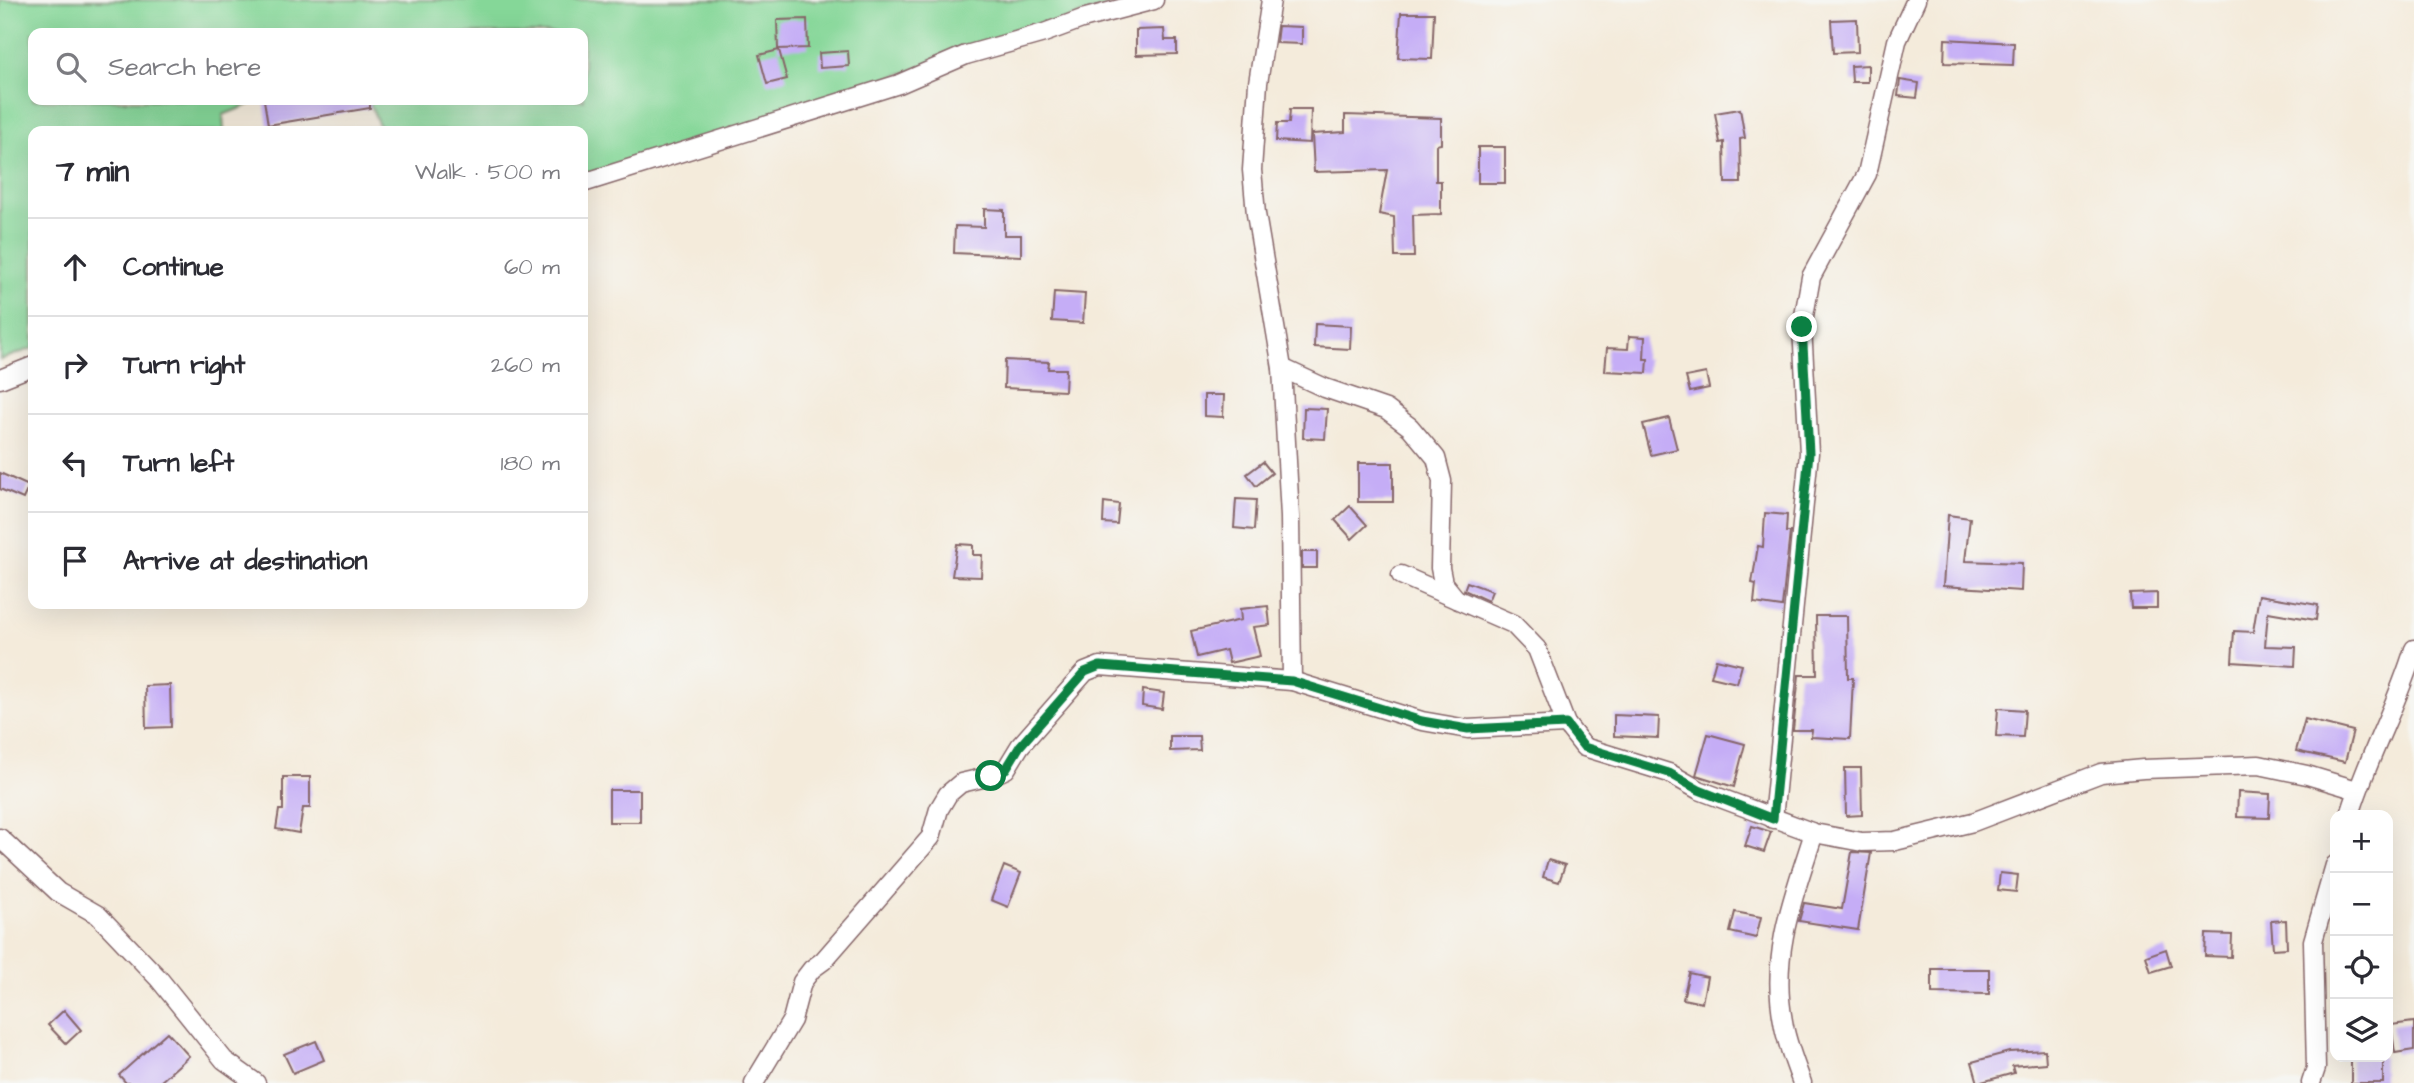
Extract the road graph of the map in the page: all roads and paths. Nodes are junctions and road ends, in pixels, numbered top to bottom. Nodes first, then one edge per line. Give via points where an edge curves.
1 (1154, 0) edge
2 (1271, 0) edge
3 (1916, 0) edge
4 (588, 182) edge
5 (28, 368) edge
6 (1282, 368) junction
7 (0, 379) edge
8 (1401, 575) dead end
9 (1458, 602) junction
10 (2414, 649) edge
11 (1292, 681) junction
12 (1566, 724) junction
13 (2357, 790) junction
14 (2351, 810) edge
15 (1773, 819) junction
16 (1814, 833) junction
17 (0, 838) edge
18 (2333, 873) edge
19 (256, 1083) edge
20 (754, 1083) edge
21 (1802, 1083) edge
22 (2311, 1083) edge

1 - 4 street via 966,55 899,84
2 - 6 street via 1258,83 1252,170
3 - 15 street via 1897,41 1867,174 1811,277 1806,302 1802,327 1809,453
5 - 7 street
6 - 9 street via 1386,410 1410,427 1436,458 1442,481 1440,568 1443,583
6 - 11 street
8 - 9 street
9 - 12 street via 1513,624 1537,649
10 - 13 street via 2400,695
11 - 12 street via 1422,721 1468,729
11 - 20 street via 1100,666 1085,672 1020,746 1006,769 961,783 947,794 931,837 802,982 792,1020
12 - 15 street via 1584,747 1669,773
13 - 14 street
13 - 16 street via 2259,765 2143,769 2101,773 1973,822 1895,841 1863,842
15 - 16 street
16 - 21 street via 1780,954 1783,1023
17 - 19 street via 58,892 98,915 159,979 224,1060
18 - 22 street via 2313,941 2316,1068

